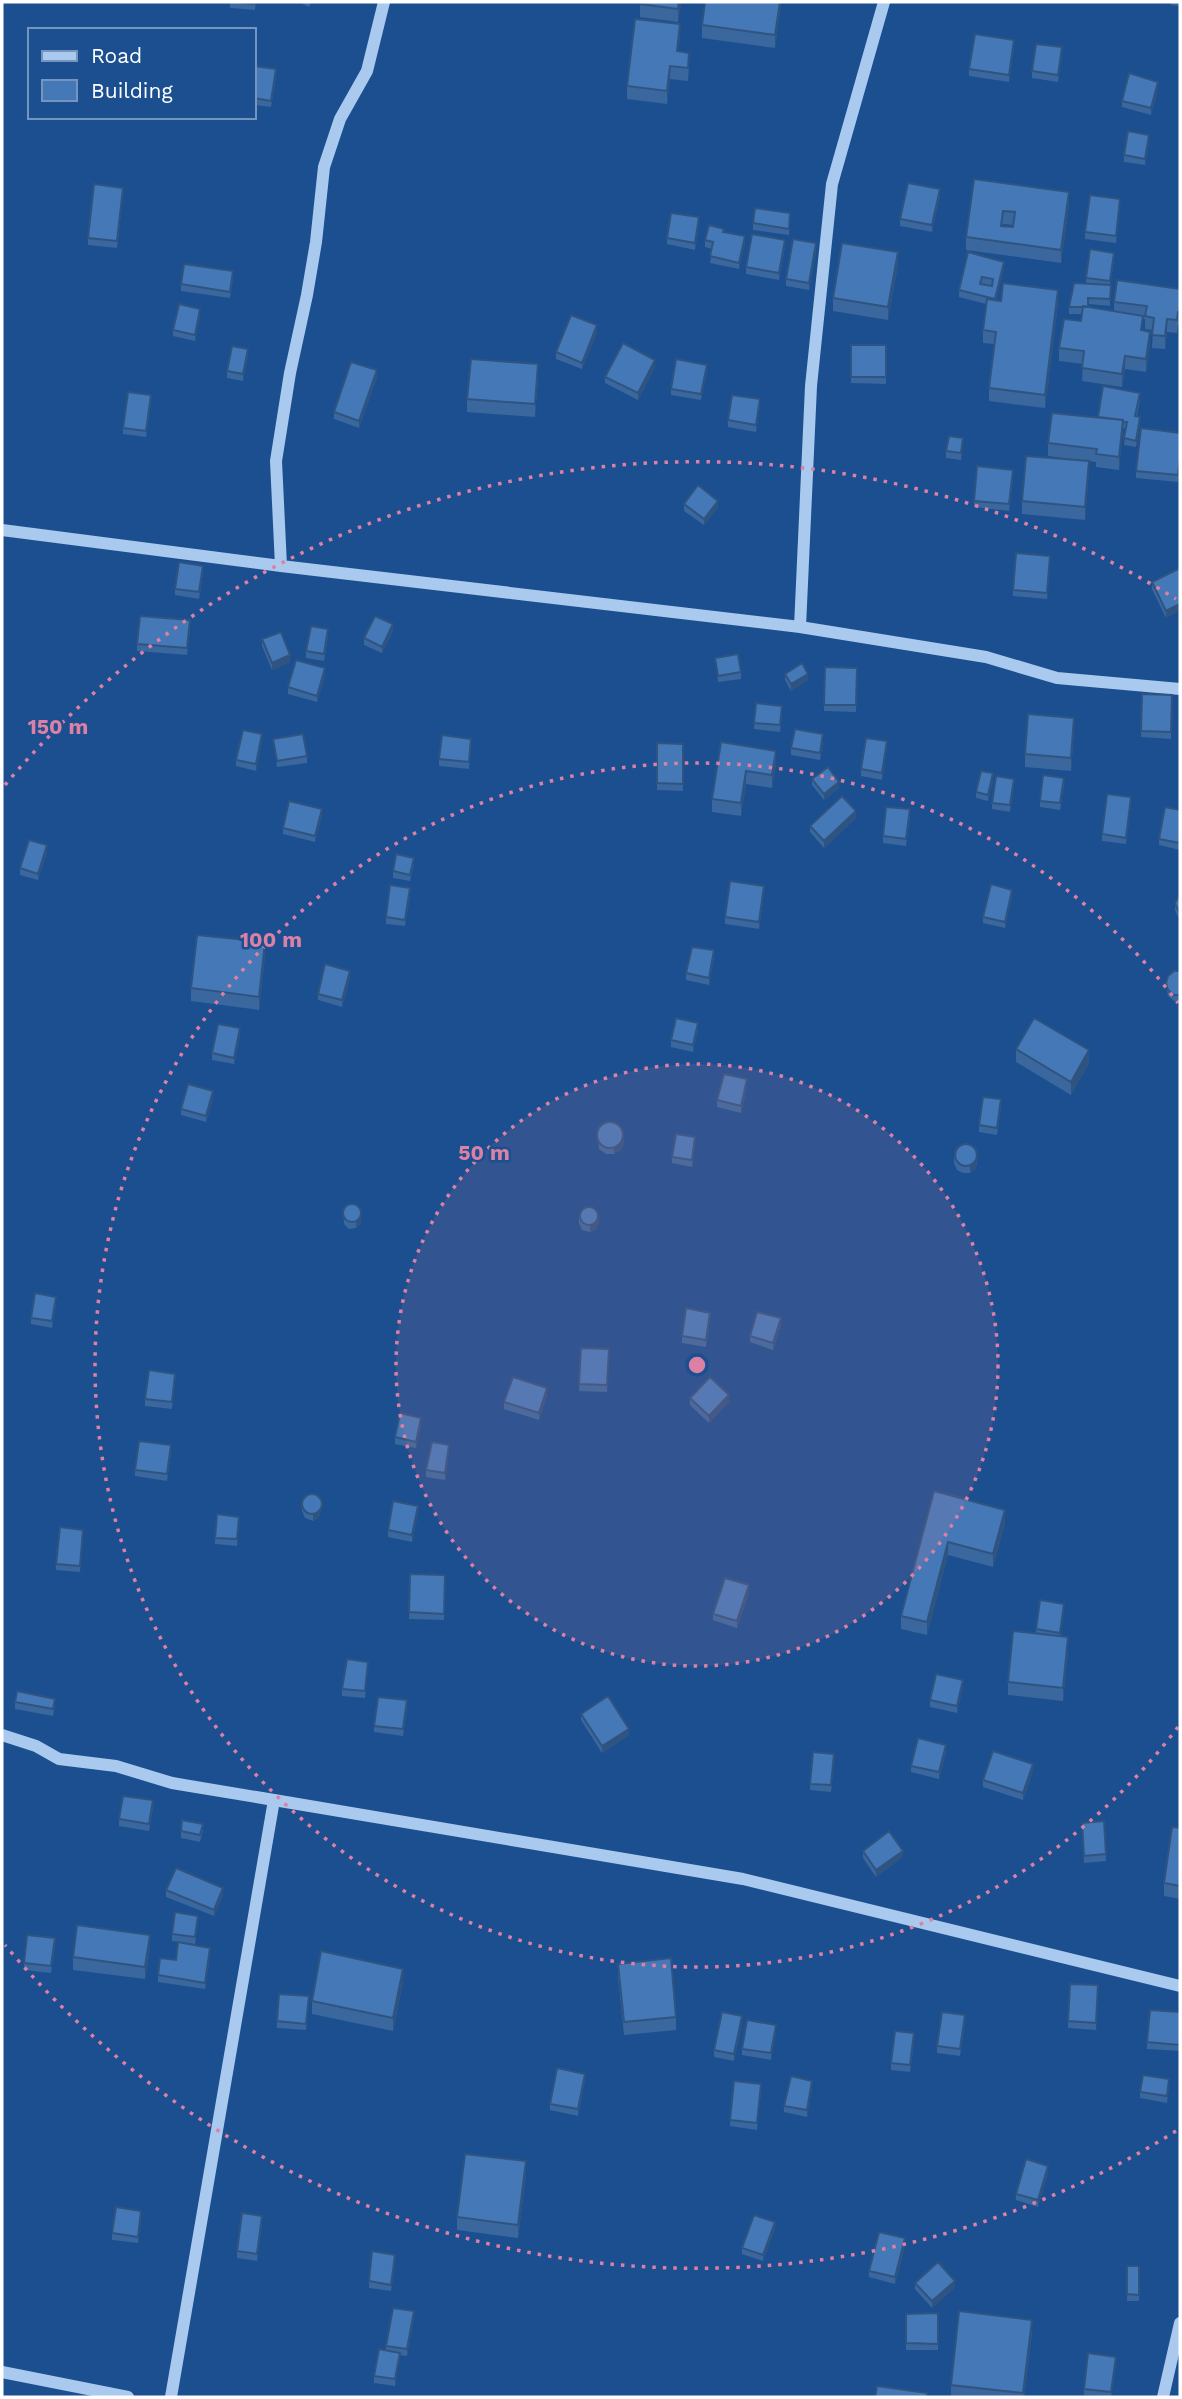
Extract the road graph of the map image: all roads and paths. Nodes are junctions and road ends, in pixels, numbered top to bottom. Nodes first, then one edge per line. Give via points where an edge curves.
1 (384, 2) edge
2 (884, 2) edge
3 (2, 530) edge
4 (281, 566) junction
5 (800, 627) junction
6 (1180, 689) edge
7 (2, 1735) edge
8 (274, 1800) junction
9 (1180, 1986) edge
10 (1180, 2323) edge
11 (2, 2372) edge
12 (128, 2397) edge
13 (172, 2397) edge
14 (1163, 2397) edge

1 - 4 street via 367,71 340,119 324,167 316,242 276,461
2 - 5 street via 832,184 811,386
3 - 4 street
4 - 5 street
5 - 6 street via 986,657 1056,678
7 - 8 street via 59,1759 116,1766 172,1783
8 - 9 street via 743,1879
8 - 13 street
10 - 14 street
11 - 12 street

